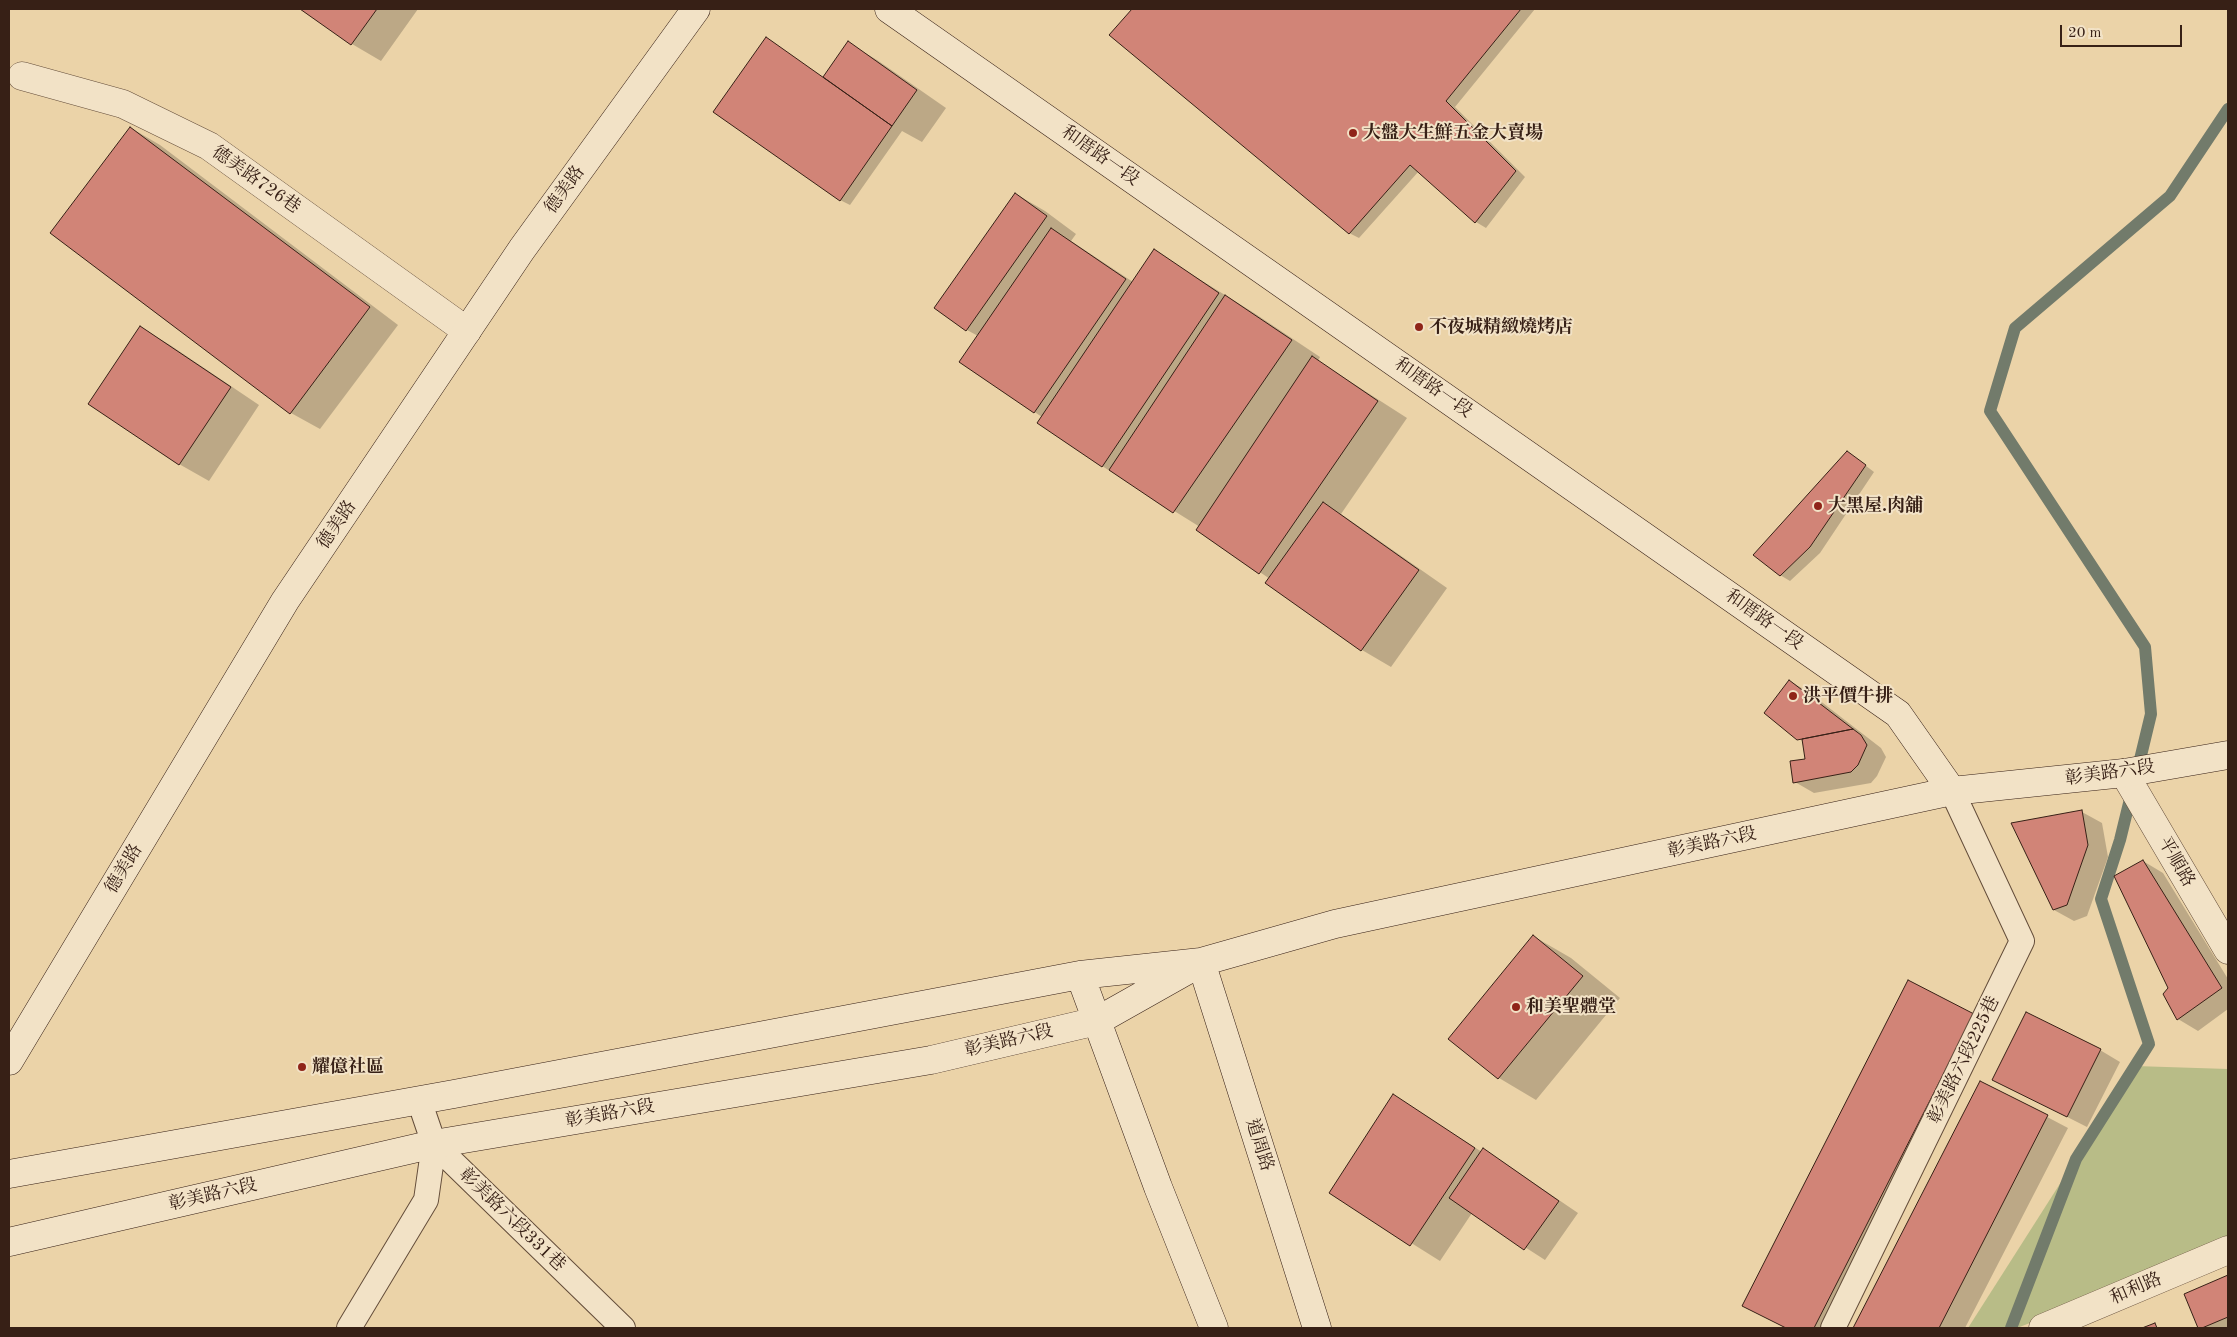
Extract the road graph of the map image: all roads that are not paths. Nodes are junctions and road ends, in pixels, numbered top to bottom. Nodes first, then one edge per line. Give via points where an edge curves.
1 (696, 9) edge
2 (889, 9) edge
3 (22, 76) dead end
4 (467, 331) junction
5 (2228, 755) edge
6 (2124, 773) junction
7 (1952, 791) junction
8 (2228, 950) edge
9 (1201, 962) junction
10 (1080, 976) junction
11 (1097, 1021) junction
12 (9, 1061) edge
13 (418, 1100) junction
14 (434, 1144) junction
15 (9, 1174) edge
16 (9, 1242) edge
17 (2228, 1250) edge
18 (349, 1328) edge
19 (623, 1328) edge
20 (1214, 1328) edge
21 (1317, 1328) edge
22 (1833, 1328) edge
23 (2043, 1328) edge

1 - 4 street, 德美路 via 522,249
2 - 7 street, 和厝路一段 via 1898,714
3 - 4 street, 德美路726巷 via 123,104 209,146
4 - 12 street, 德美路 via 285,601
5 - 6 street, 彰美路六段
6 - 7 street, 彰美路六段
6 - 8 street, 平順路
7 - 9 street, 彰美路六段 via 1335,924
7 - 22 lane, 彰美路六段225巷 via 2022,941
9 - 10 street, 彰美路六段
9 - 11 street, 彰美路六段
9 - 21 street, 道周路
10 - 11 street
10 - 13 street, 彰美路六段
11 - 14 street, 彰美路六段 via 931,1060
11 - 20 street
13 - 14 lane, 彰美路六段331巷
13 - 15 street, 彰美路六段
14 - 16 street, 彰美路六段
14 - 18 lane via 426,1200
14 - 19 lane, 彰美路六段331巷
17 - 23 street, 和利路

